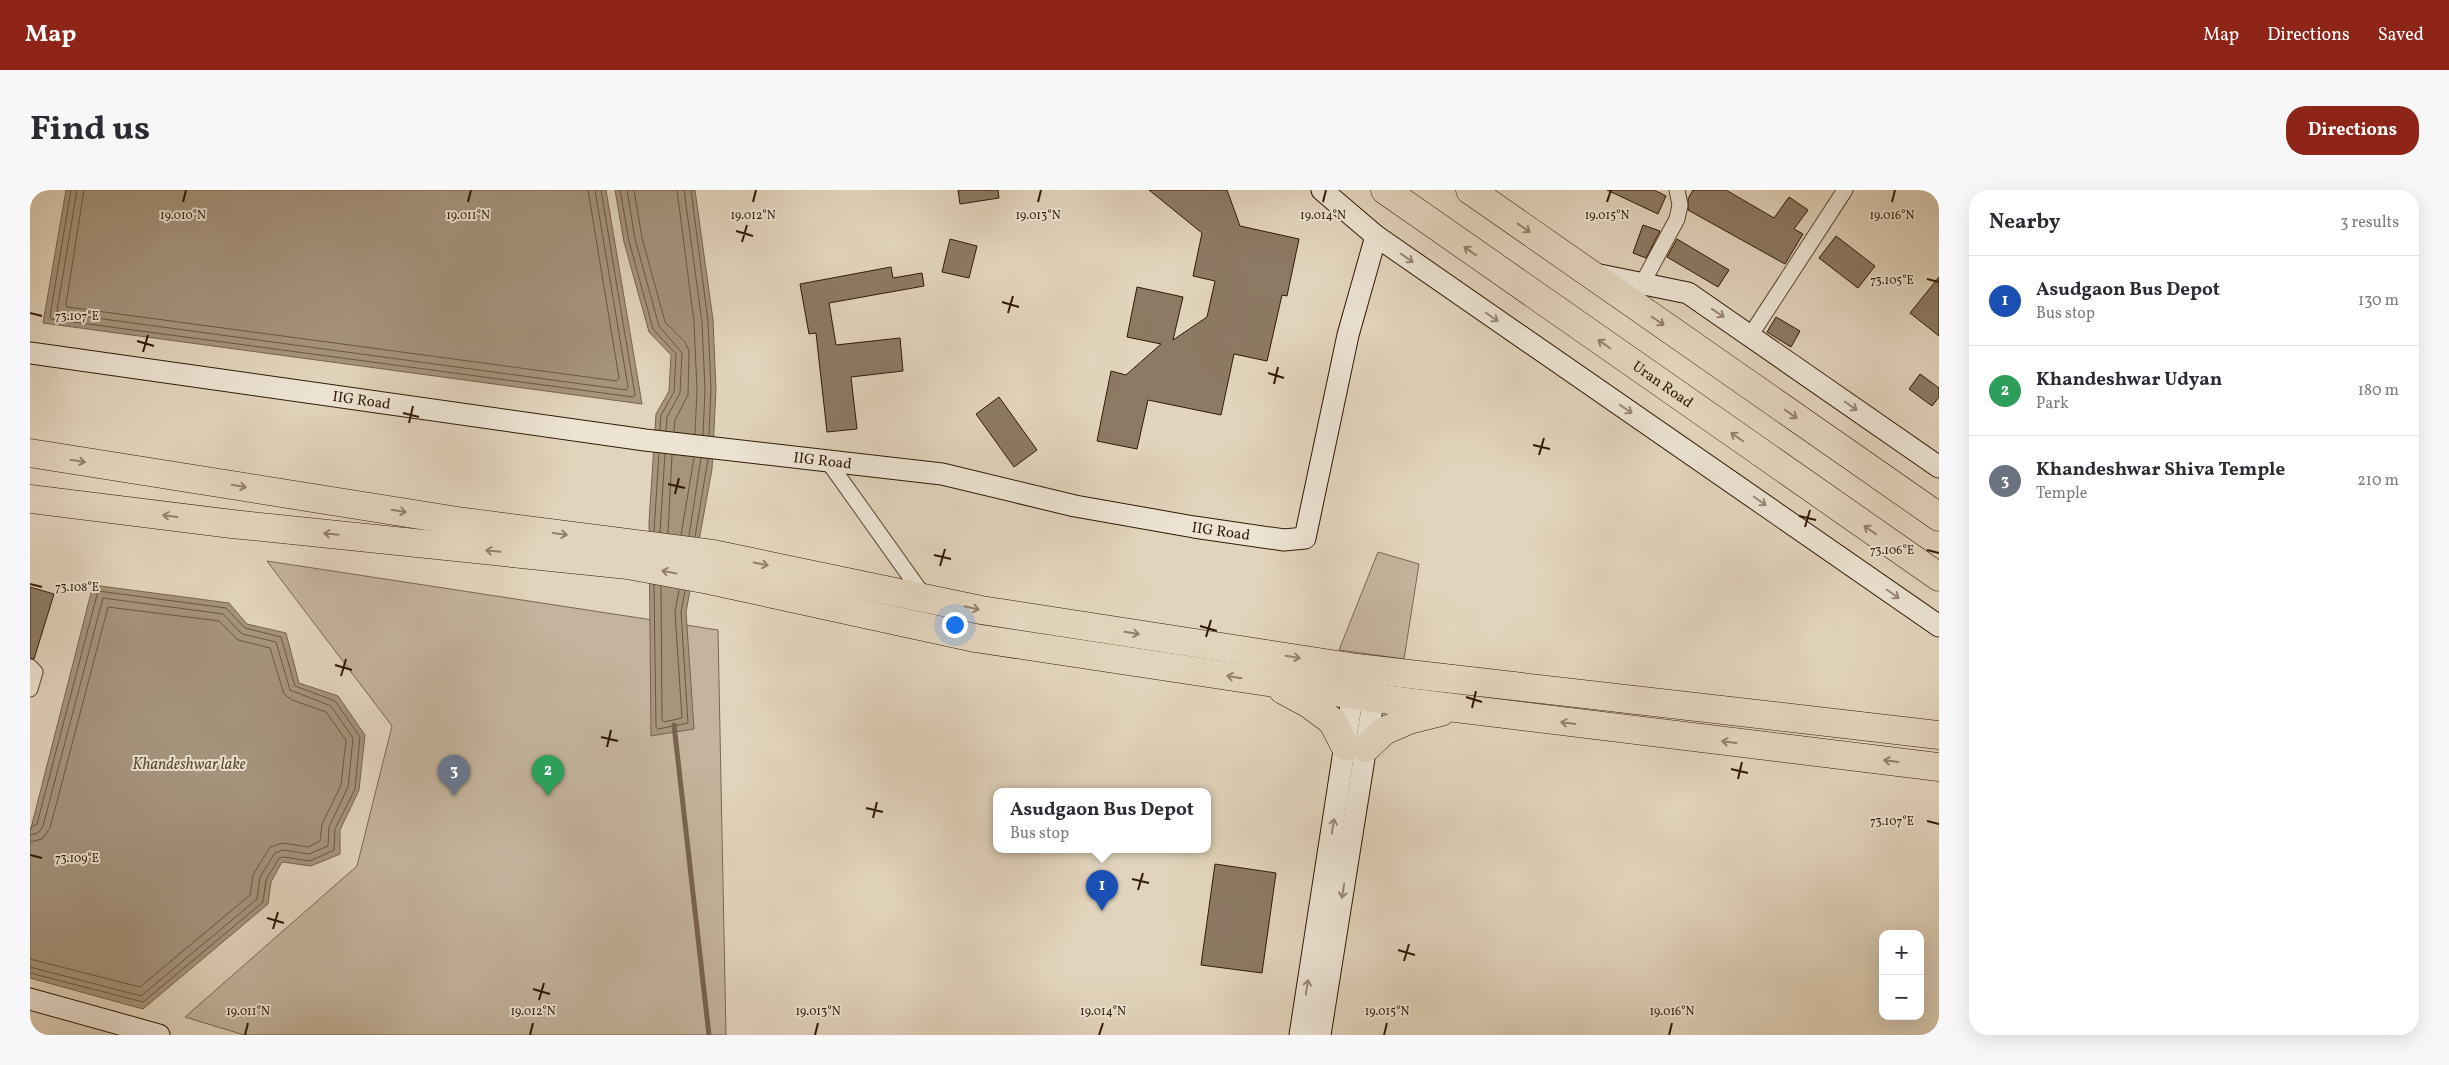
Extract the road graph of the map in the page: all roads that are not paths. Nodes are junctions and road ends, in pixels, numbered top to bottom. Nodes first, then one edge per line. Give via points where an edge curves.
1 (1322, 190) edge
2 (1385, 190) edge
3 (1470, 190) edge
4 (1677, 190) edge
5 (1845, 190) edge
6 (1376, 236) junction
7 (1590, 273) junction
8 (1642, 284) junction
9 (1750, 336) junction
10 (30, 353) edge
11 (30, 453) edge
12 (827, 460) junction
13 (1939, 467) edge
14 (30, 499) edge
15 (1939, 517) edge
16 (630, 554) junction
17 (1939, 577) edge
18 (926, 597) junction
19 (920, 626) junction
20 (1939, 626) edge
21 (30, 667) edge
22 (1367, 669) junction
23 (1270, 682) junction
24 (30, 689) edge
25 (1364, 697) junction
26 (1455, 708) junction
27 (1939, 735) edge
28 (1356, 747) junction
29 (1939, 767) edge
30 (30, 999) edge
31 (159, 1035) edge
32 (1300, 1035) edge
33 (1320, 1035) edge

1 - 6 street
17 -> 2 highway, Uran Road
3 -> 7 highway
4 - 8 street via 1680,205 1677,219
5 - 9 street
6 - 12 street, IIG Road via 1348,335 1305,538 1284,540 1194,527 1075,506 942,474
6 -> 20 street
7 - 8 street
7 -> 15 highway
8 -> 9 street via 1688,293
9 -> 13 street
10 - 12 street, IIG Road via 645,440
11 -> 16 highway via 464,522
12 - 18 street
16 -> 14 highway via 232,524
16 -> 18 highway via 713,554
19 -> 16 highway via 709,580
18 - 19 street
18 -> 22 highway via 981,610
23 -> 19 highway via 975,638
21 - 24 street via 35,672
22 - 25 street
22 - 27 highway
23 - 25 highway
23 - 28 highway via 1309,704
25 - 26 highway
25 - 28 street
26 - 28 highway via 1409,720
29 -> 26 highway
32 -> 28 street
28 -> 33 street
30 - 31 street

